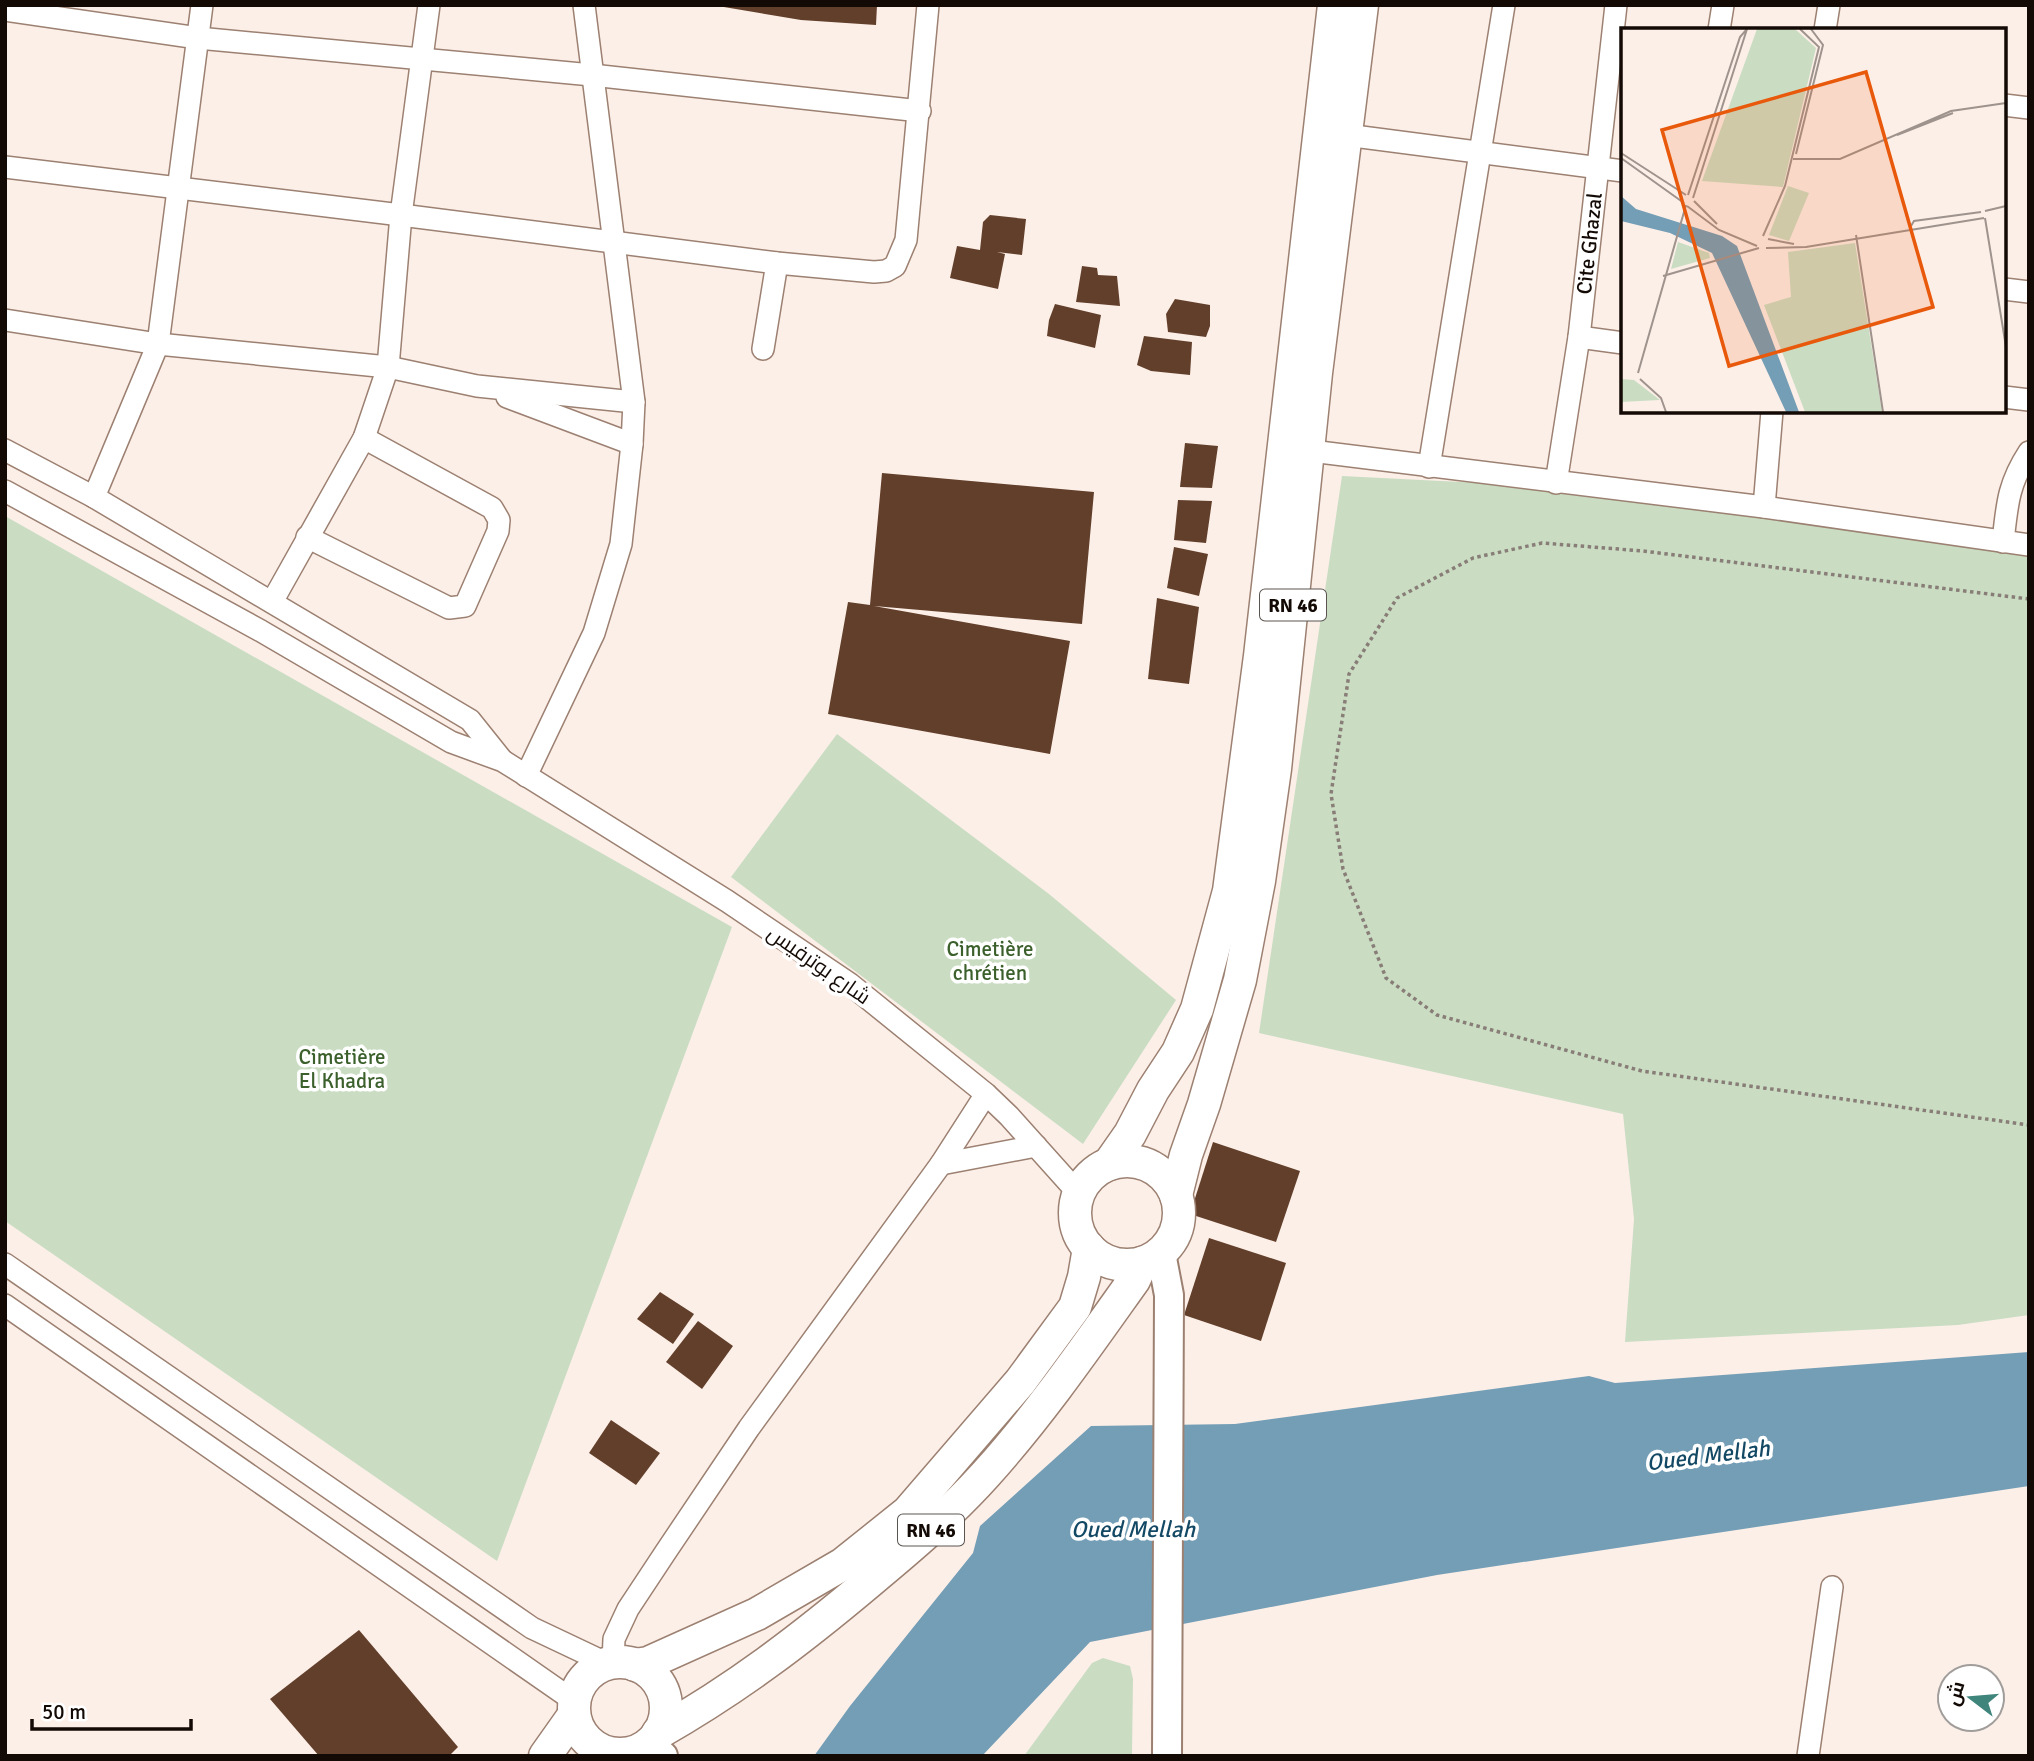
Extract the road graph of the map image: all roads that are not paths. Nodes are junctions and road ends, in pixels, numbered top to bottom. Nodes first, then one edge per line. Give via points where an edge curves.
1 (202, 5) edge
2 (429, 5) edge
3 (584, 5) edge
4 (928, 5) edge
5 (1334, 5) edge
6 (1362, 5) edge
7 (1504, 5) edge
8 (1616, 5) edge
9 (1723, 5) edge
10 (1829, 5) edge
11 (5, 10) edge
12 (1719, 28) edge
13 (1825, 28) edge
14 (198, 38) junction
15 (423, 60) junction
16 (592, 75) junction
17 (2006, 105) edge
18 (2029, 108) edge
19 (919, 111) junction
20 (1346, 135) junction
21 (1481, 153) junction
22 (5, 167) edge
23 (1599, 169) junction
24 (1621, 172) edge
25 (179, 188) junction
26 (401, 215) junction
27 (615, 242) junction
28 (777, 264) junction
29 (2006, 289) edge
30 (2029, 292) edge
31 (5, 320) edge
32 (1579, 337) junction
33 (1621, 343) edge
34 (158, 344) junction
35 (763, 349) dead end
36 (388, 367) junction
37 (477, 386) junction
38 (2006, 397) edge
39 (2029, 400) edge
40 (634, 402) junction
41 (1772, 413) edge
42 (365, 438) junction
43 (632, 444) junction
44 (5, 450) edge
45 (1296, 451) junction
46 (2029, 452) edge
47 (1429, 467) junction
48 (1556, 483) junction
49 (5, 491) edge
50 (93, 497) junction
51 (1765, 507) junction
52 (307, 537) junction
53 (2003, 542) junction
54 (2029, 545) edge
55 (272, 602) junction
56 (503, 761) junction
57 (526, 776) junction
58 (986, 1094) junction
59 (1037, 1146) junction
60 (941, 1164) junction
61 (1109, 1164) junction
62 (1079, 1195) junction
63 (1176, 1195) junction
64 (1089, 1248) junction
65 (1151, 1258) junction
66 (5, 1264) edge
67 (5, 1305) edge
68 (1832, 1587) dead end
69 (619, 1664) junction
70 (574, 1708) junction
71 (647, 1748) edge
72 (545, 1756) edge
73 (1167, 1756) edge
74 (1808, 1756) edge

1 - 14 street
2 - 15 street
3 - 16 street
4 - 19 street
5 - 45 highway, RN 46
6 - 20 highway, RN 46
7 - 21 street
8 - 23 street, Cite Ghazal
9 - 12 street
10 - 13 street
11 - 14 street
14 - 15 street
14 - 25 street
15 - 16 street
15 - 26 street
16 - 19 street
16 - 27 street
17 - 18 street
19 - 28 street via 906,240 895,266 874,272
20 - 21 street
20 - 45 highway, RN 46 via 1317,373
21 - 23 street
21 - 47 street
22 - 25 street
23 - 24 street
23 - 32 street, Cite Ghazal
25 - 26 street
25 - 34 street
26 - 27 street
26 - 36 street
27 - 28 street
27 - 40 street
28 - 35 street
29 - 30 street
31 - 34 street
32 - 33 street
32 - 48 street, Cite Ghazal
34 - 36 street
34 - 50 street
36 - 37 street
36 - 42 street
37 - 40 street
37 - 43 street
38 - 39 street
40 - 43 street
41 - 51 street
42 - 52 street
42 - 52 street via 492,508 499,520 498,531 465,606 449,608
43 - 57 street via 621,544 594,633
44 - 50 street
45 - 47 street
45 - 61 highway, RN 46 via 1260,656 1229,891 1197,1009 1178,1052
45 - 63 highway, RN 46 via 1275,769 1259,881 1240,980
46 - 53 street via 2008,494
47 - 48 street
48 - 51 street
49 - 56 street via 261,631 451,742
50 - 55 street
51 - 53 street
52 - 55 street
53 - 54 street
55 - 56 street via 470,720
56 - 57 street, شارع بوترفيس
57 - 58 street, شارع بوترفيس via 850,984
58 - 59 street, شارع بوترفيس
58 - 60 street
59 - 60 street
59 - 62 street, شارع بوترفيس
60 - 69 street via 749,1428 628,1609 614,1639
61 - 62 highway via 1096,1171
61 - 63 highway via 1123,1161 1155,1169
62 - 64 highway via 1076,1223
63 - 65 highway via 1178,1227 1171,1241
64 - 65 highway via 1113,1264 1128,1266
64 - 69 highway, RN 46 via 1074,1307 1020,1382 908,1512 843,1564 757,1614 648,1663
65 - 71 highway, RN 46 via 1058,1386 986,1474 928,1534 812,1630
65 - 73 main road via 1169,1295
66 - 69 street via 532,1628
67 - 70 street
68 - 74 street
69 - 70 highway via 596,1669 586,1678 578,1688
69 - 71 highway via 647,1672 663,1694 664,1721
70 - 71 highway via 579,1730 602,1751 618,1754
70 - 72 highway

